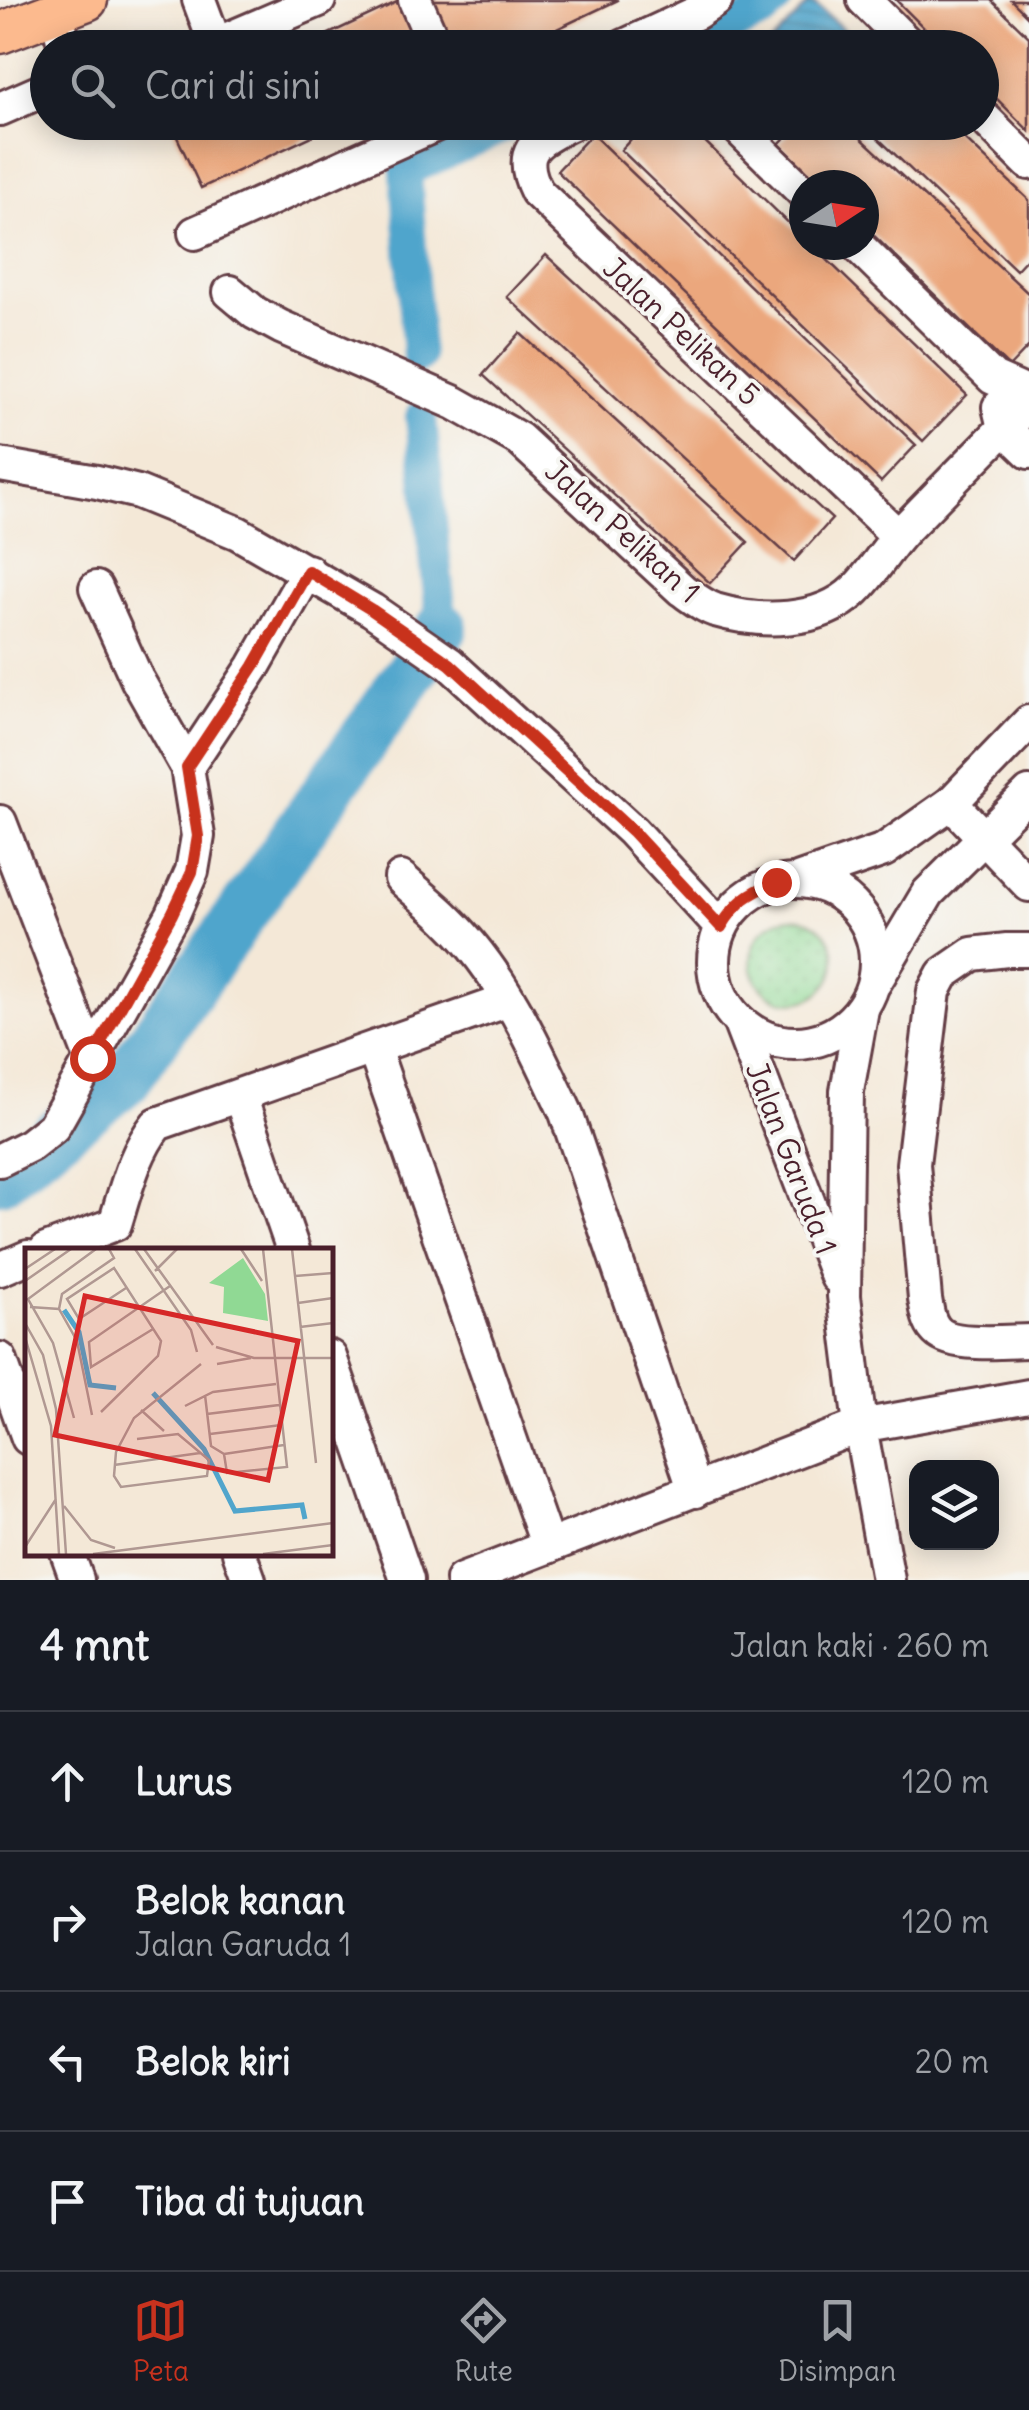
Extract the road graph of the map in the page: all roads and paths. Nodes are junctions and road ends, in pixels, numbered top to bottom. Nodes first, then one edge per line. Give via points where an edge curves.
1 (200, 0) edge
2 (319, 0) edge
3 (415, 0) edge
4 (716, 0) edge
5 (864, 0) edge
6 (69, 20) edge
7 (207, 30) edge
8 (249, 30) edge
9 (428, 30) edge
10 (659, 30) edge
11 (894, 30) edge
12 (0, 32) edge
13 (30, 96) edge
14 (0, 110) edge
15 (999, 133) edge
16 (402, 140) edge
17 (540, 140) edge
18 (750, 140) edge
19 (1029, 162) edge
20 (789, 178) edge
21 (195, 233) dead end
22 (872, 260) edge
23 (230, 292) dead end
24 (993, 378) junction
25 (1029, 394) edge
26 (1029, 403) edge
27 (1004, 428) junction
28 (1029, 452) edge
29 (0, 465) edge
30 (898, 536) junction
31 (308, 571) junction
32 (96, 588) dead end
33 (1029, 722) edge
34 (187, 767) junction
35 (1029, 794) edge
36 (950, 803) junction
37 (0, 822) edge
38 (986, 838) junction
39 (401, 878) dead end
40 (800, 880) junction
41 (1029, 885) edge
42 (721, 927) junction
43 (1029, 950) edge
44 (868, 996) junction
45 (508, 1000) junction
46 (739, 1021) junction
47 (374, 1050) junction
48 (92, 1058) junction
49 (240, 1096) junction
50 (0, 1160) edge
51 (120, 1237) edge
52 (57, 1248) edge
53 (292, 1248) edge
54 (25, 1258) edge
55 (0, 1269) edge
56 (844, 1296) junction
57 (1029, 1342) edge
58 (0, 1359) edge
59 (332, 1362) edge
60 (1029, 1396) edge
61 (860, 1426) junction
62 (25, 1430) edge
63 (694, 1490) junction
64 (548, 1546) junction
65 (68, 1555) edge
66 (240, 1555) edge
67 (77, 1580) edge
68 (249, 1580) edge
69 (407, 1580) edge
70 (462, 1580) edge
71 (888, 1580) edge

1 - 7 street
2 - 8 street
3 - 9 street
4 - 10 street
5 - 11 street
6 - 12 main road
13 - 14 street
15 - 19 street
16 - 21 street
17 - 30 street, Jalan Pelikan 5 via 530,148 528,164 537,192
18 - 20 street
22 - 24 street
23 - 30 street, Jalan Pelikan 1 via 281,328 456,403 519,439 682,590 712,609 772,618 828,609 854,592
24 - 25 street
24 - 27 street
26 - 27 street, Jalan Pelikan 1
27 - 28 street
27 - 30 street, Jalan Pelikan 1
29 - 31 street via 138,492
31 - 34 street
31 - 42 street via 450,664 632,831
32 - 34 street
33 - 36 street
34 - 48 street via 198,836 192,872
35 - 38 street
36 - 38 street
36 - 40 street via 884,850
37 - 48 street
38 - 41 street
38 - 44 street via 928,893
39 - 45 street via 450,921
40 - 42 street via 754,891
40 - 44 street via 824,884 862,914 877,960
42 - 46 street via 714,975
43 - 57 street via 972,954 938,981 913,1164 925,1299 934,1329 967,1341
44 - 46 street via 843,1029 818,1041 790,1044
44 - 56 street via 847,1091
45 - 47 street
45 - 63 street via 566,1113
46 - 56 street, Jalan Garuda 1
47 - 49 street
47 - 64 street
48 - 50 street via 53,1127
49 - 51 street via 157,1124 136,1157
49 - 53 street
51 - 52 street
54 - 55 street
56 - 61 street
58 - 62 street
59 - 69 street
60 - 61 street
61 - 63 street
61 - 71 street
63 - 64 street
64 - 70 street
65 - 67 street
66 - 68 street

